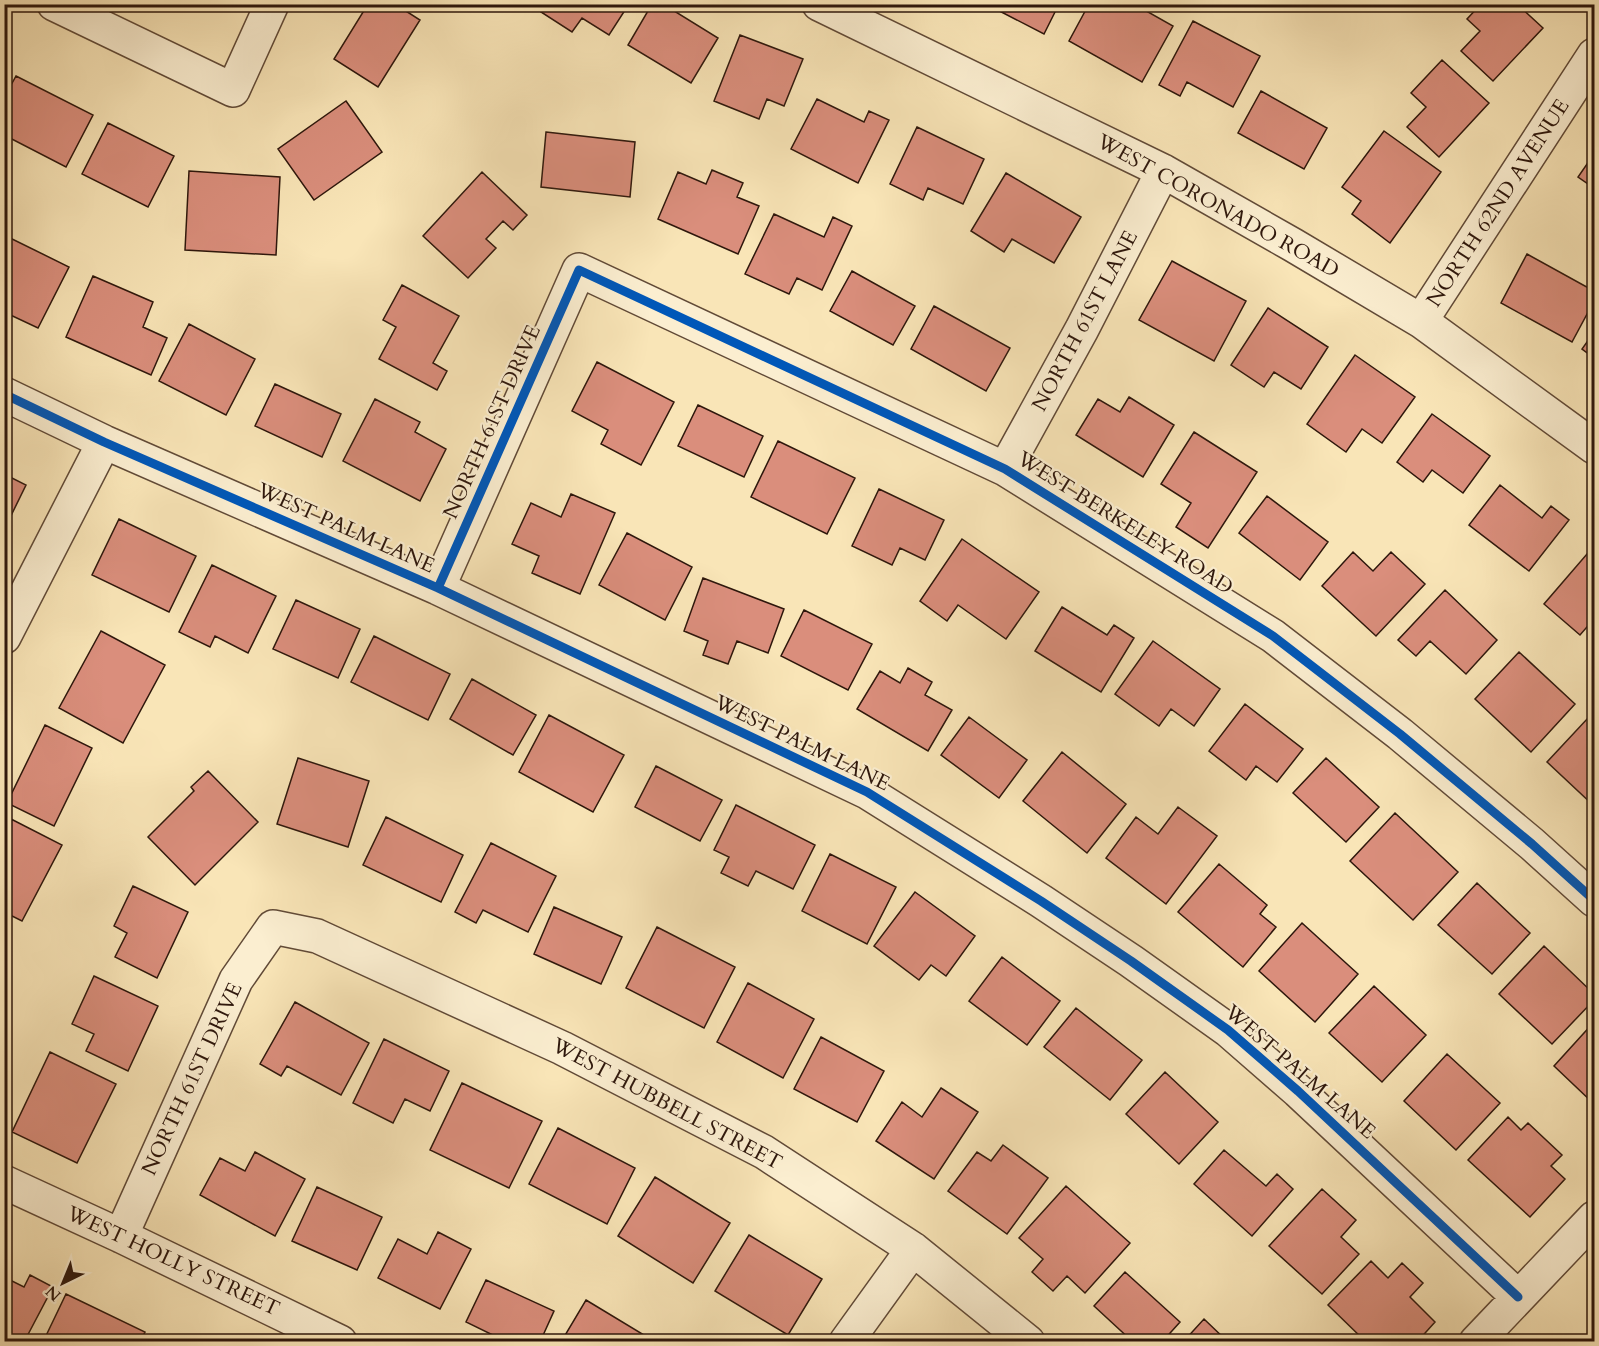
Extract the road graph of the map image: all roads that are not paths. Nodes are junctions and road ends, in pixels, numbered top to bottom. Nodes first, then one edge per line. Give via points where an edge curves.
1 (54, 4) edge
2 (272, 4) edge
3 (819, 4) edge
4 (1594, 55) edge
5 (1163, 171) junction
6 (579, 270) joint
7 (1421, 321) junction
8 (4, 394) edge
9 (105, 442) junction
10 (1594, 447) edge
11 (1005, 470) junction
12 (438, 588) junction
13 (4, 637) edge
14 (1594, 900) edge
15 (273, 927) joint
16 (4, 1182) edge
17 (1594, 1218) edge
18 (121, 1236) junction
19 (913, 1249) junction
20 (1518, 1297) junction
21 (340, 1341) edge
22 (846, 1341) edge
23 (1028, 1341) edge
24 (1476, 1341) edge

1 - 2 street via 233,90
3 - 5 street, WEST CORONADO ROAD
4 - 7 street, NORTH 62ND AVENUE
5 - 7 street, WEST CORONADO ROAD
5 - 11 street, NORTH 61ST LANE
6 - 11 street, WEST BERKELEY ROAD
6 - 12 street, NORTH 61ST DRIVE
7 - 10 street, WEST CORONADO ROAD
8 - 9 street, WEST PALM LANE
9 - 12 street, WEST PALM LANE
9 - 13 street
11 - 14 street, WEST BERKELEY ROAD via 1273,636 1417,749
12 - 20 street, WEST PALM LANE via 867,792 1050,907 1228,1030
15 - 18 street, NORTH 61ST DRIVE via 236,980
15 - 19 street, WEST HUBBELL STREET via 317,936 562,1048 764,1152
16 - 18 street, WEST HOLLY STREET
17 - 20 street
18 - 21 street, WEST HOLLY STREET
19 - 22 street
19 - 23 street, WEST HUBBELL STREET
20 - 24 street

